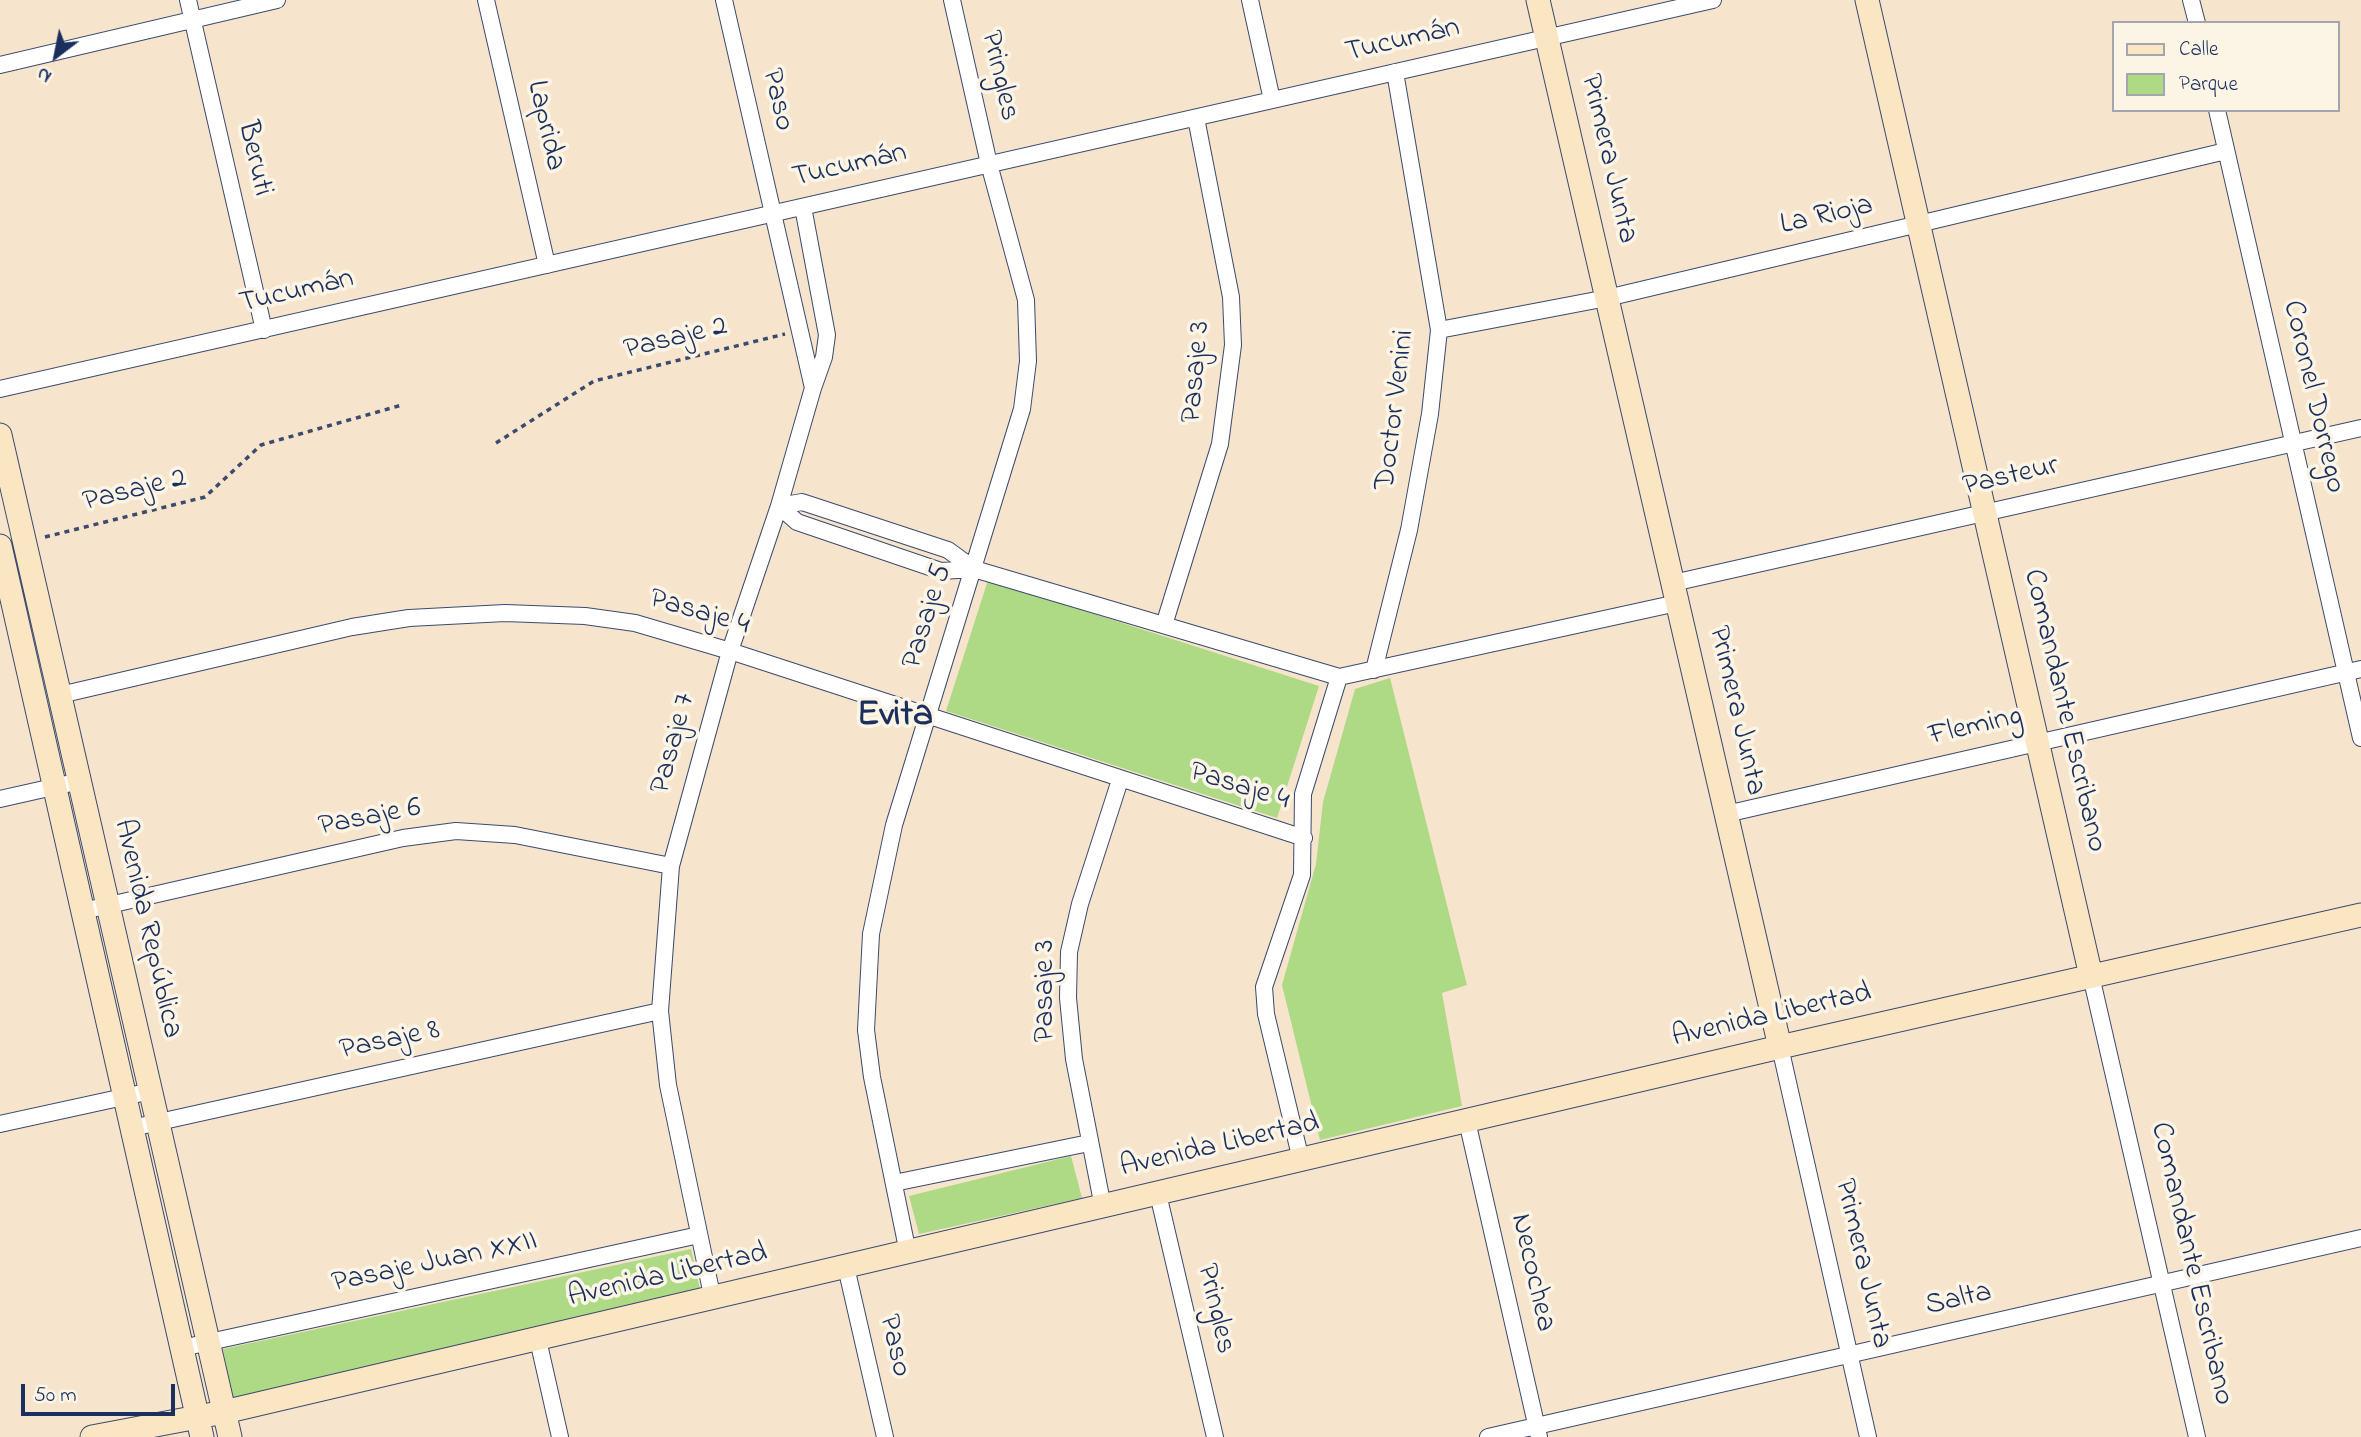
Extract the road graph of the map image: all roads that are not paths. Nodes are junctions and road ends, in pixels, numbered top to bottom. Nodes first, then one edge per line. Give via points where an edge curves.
1 (188, 0) edge
2 (277, 0) edge
3 (486, 0) edge
4 (724, 0) edge
5 (952, 0) edge
6 (1250, 0) edge
7 (1538, 0) edge
8 (1713, 0) edge
9 (1867, 0) edge
10 (2191, 0) edge
11 (192, 19) junction
12 (2196, 21) edge
13 (1547, 38) junction
14 (0, 65) edge
15 (1395, 72) junction
16 (1272, 100) junction
17 (2217, 112) edge
18 (1196, 118) junction
19 (2226, 151) junction
20 (989, 164) junction
21 (803, 207) junction
22 (774, 214) junction
23 (1918, 224) junction
24 (547, 265) junction
25 (1607, 298) junction
26 (264, 330) junction
27 (1439, 330) junction
28 (813, 388) junction
29 (0, 389) edge
30 (2361, 428) edge
31 (0, 435) edge
32 (2294, 443) junction
33 (6, 487) edge
34 (779, 506) junction
35 (1985, 513) junction
36 (11, 544) edge
37 (974, 569) junction
38 (1675, 593) junction
39 (1164, 625) junction
40 (730, 651) junction
41 (1374, 670) junction
42 (2353, 671) edge
43 (1339, 677) junction
44 (60, 695) junction
45 (928, 715) junction
46 (2361, 738) edge
47 (2038, 743) junction
48 (1120, 780) junction
49 (79, 781) junction
50 (55, 786) junction
51 (0, 799) edge
52 (1726, 814) junction
53 (1304, 838) junction
54 (671, 866) junction
55 (108, 906) junction
56 (83, 911) junction
57 (2361, 915) edge
58 (2091, 976) junction
59 (660, 1011) junction
60 (1780, 1047) junction
61 (151, 1091) junction
62 (125, 1097) junction
63 (1467, 1121) junction
64 (158, 1122) junction
65 (0, 1124) edge
66 (132, 1128) junction
67 (1089, 1143) junction
68 (1301, 1160) junction
69 (894, 1183) junction
70 (1158, 1194) junction
71 (1103, 1207) junction
72 (699, 1235) junction
73 (2361, 1238) edge
74 (908, 1253) junction
75 (846, 1268) junction
76 (2162, 1284) junction
77 (713, 1300) junction
78 (538, 1340) junction
79 (208, 1342) junction
80 (182, 1348) junction
81 (1850, 1355) junction
82 (224, 1412) junction
83 (200, 1427) edge
84 (1538, 1431) edge
85 (92, 1437) edge
86 (230, 1437) edge
87 (560, 1437) edge
88 (885, 1437) edge
89 (1215, 1437) edge
90 (1488, 1437) edge
91 (1868, 1437) edge
92 (2197, 1437) edge

1 - 11 street, Beruti
2 - 11 street
3 - 24 street, Laprida
4 - 22 street, Paso
5 - 20 street, Pringles
6 - 16 street
7 - 13 main road, Primera Junta
8 - 13 street, Tucumán
9 - 23 main road, Comandante Escribano
10 - 12 street
11 - 14 street
11 - 26 street, Beruti
13 - 15 street, Tucumán
13 - 25 main road, Primera Junta
15 - 16 street, Tucumán
15 - 27 street, Doctor Venini
16 - 18 street, Tucumán
17 - 19 street, Coronel Dorrego
18 - 20 street, Tucumán
18 - 39 street, Pasaje 3 via 1231,298 1233,345 1220,444
19 - 23 street, La Rioja
19 - 32 street, Coronel Dorrego
20 - 21 street, Tucumán
20 - 37 street, Pasaje 5 via 1026,300 1028,361 1022,409
21 - 22 street, Tucumán
21 - 28 street via 827,335
22 - 24 street, Tucumán
22 - 28 street, Pasaje 7
23 - 25 street, La Rioja
23 - 35 main road, Comandante Escribano
24 - 26 street, Tucumán
25 - 27 street, La Rioja
25 - 38 main road, Primera Junta
26 - 29 street, Tucumán
27 - 41 street, Doctor Venini via 1430,414 1409,530
28 - 34 street, Pasaje 7
30 - 32 street, Pasteur
31 - 33 main road, Avenida República
32 - 35 street, Pasteur
32 - 42 street, Coronel Dorrego
33 - 36 main road, Avenida República
34 - 37 street via 797,522 941,570
34 - 40 street, Pasaje 7
35 - 38 street, Pasteur
35 - 47 main road, Comandante Escribano
36 - 44 main road, Avenida República
36 - 50 main road, Avenida República
37 - 39 street
37 - 45 street, Pasaje 5
38 - 41 street, Pasteur
38 - 52 main road, Primera Junta
39 - 43 street
40 - 44 street, Pasaje 4 via 635,623 585,616 505,613 409,618
40 - 45 street, Pasaje 4
40 - 54 street, Pasaje 7
41 - 43 street, Pasteur
42 - 46 street, Coronel Dorrego
42 - 47 street, Fleming
43 - 53 street via 1303,794
44 - 49 main road, Avenida República
45 - 48 street, Pasaje 4
45 - 69 street, Pasaje 5 via 880,883 867,984 872,1077
47 - 52 street, Fleming
47 - 58 main road, Comandante Escribano
48 - 53 street, Pasaje 4
48 - 67 street, Pasaje 3 via 1069,952 1074,1059
49 - 50 street
49 - 55 main road, Avenida República
50 - 51 street
50 - 56 main road, Avenida República
52 - 60 main road, Primera Junta
53 - 68 street via 1302,875 1264,987 1266,1014
54 - 55 street, Pasaje 6 via 515,835 456,831 403,838
54 - 59 street, Pasaje 7
55 - 56 street, Pasaje 6
55 - 61 main road, Avenida República
56 - 62 main road, Avenida República
57 - 58 main road, Avenida Libertad
58 - 60 main road, Avenida Libertad
58 - 76 street, Comandante Escribano
59 - 64 street, Pasaje 8
59 - 72 street, Pasaje 7 via 668,1085
60 - 63 main road, Avenida Libertad
60 - 81 street, Primera Junta
61 - 62 street
61 - 64 main road, Avenida República
62 - 65 street
62 - 66 main road, Avenida República
63 - 68 main road, Avenida Libertad
63 - 84 street, Necochea
64 - 66 street, Pasaje 8
64 - 79 main road, Avenida República
66 - 80 main road, Avenida República
67 - 69 street
67 - 71 street, Pasaje 3
68 - 70 main road, Avenida Libertad
69 - 74 street, Pasaje 5
70 - 71 main road, Avenida Libertad
70 - 89 street, Pringles
71 - 74 main road, Avenida Libertad
72 - 77 street, Pasaje 7
72 - 79 street, Pasaje Juan XXII
73 - 76 street, Salta
74 - 75 main road, Avenida Libertad
75 - 77 main road, Avenida Libertad
75 - 88 street, Paso
76 - 81 street, Salta
76 - 92 street, Comandante Escribano
77 - 78 main road, Avenida Libertad
78 - 82 main road, Avenida Libertad
78 - 87 street
79 - 80 street, Pasaje Juan XXII
79 - 82 main road, Avenida República
80 - 83 main road, Avenida República
81 - 84 street, Salta
81 - 91 street, Primera Junta
82 - 83 main road, Avenida Libertad
82 - 86 main road, Avenida República
83 - 85 main road, Avenida Libertad
84 - 90 street, Salta

